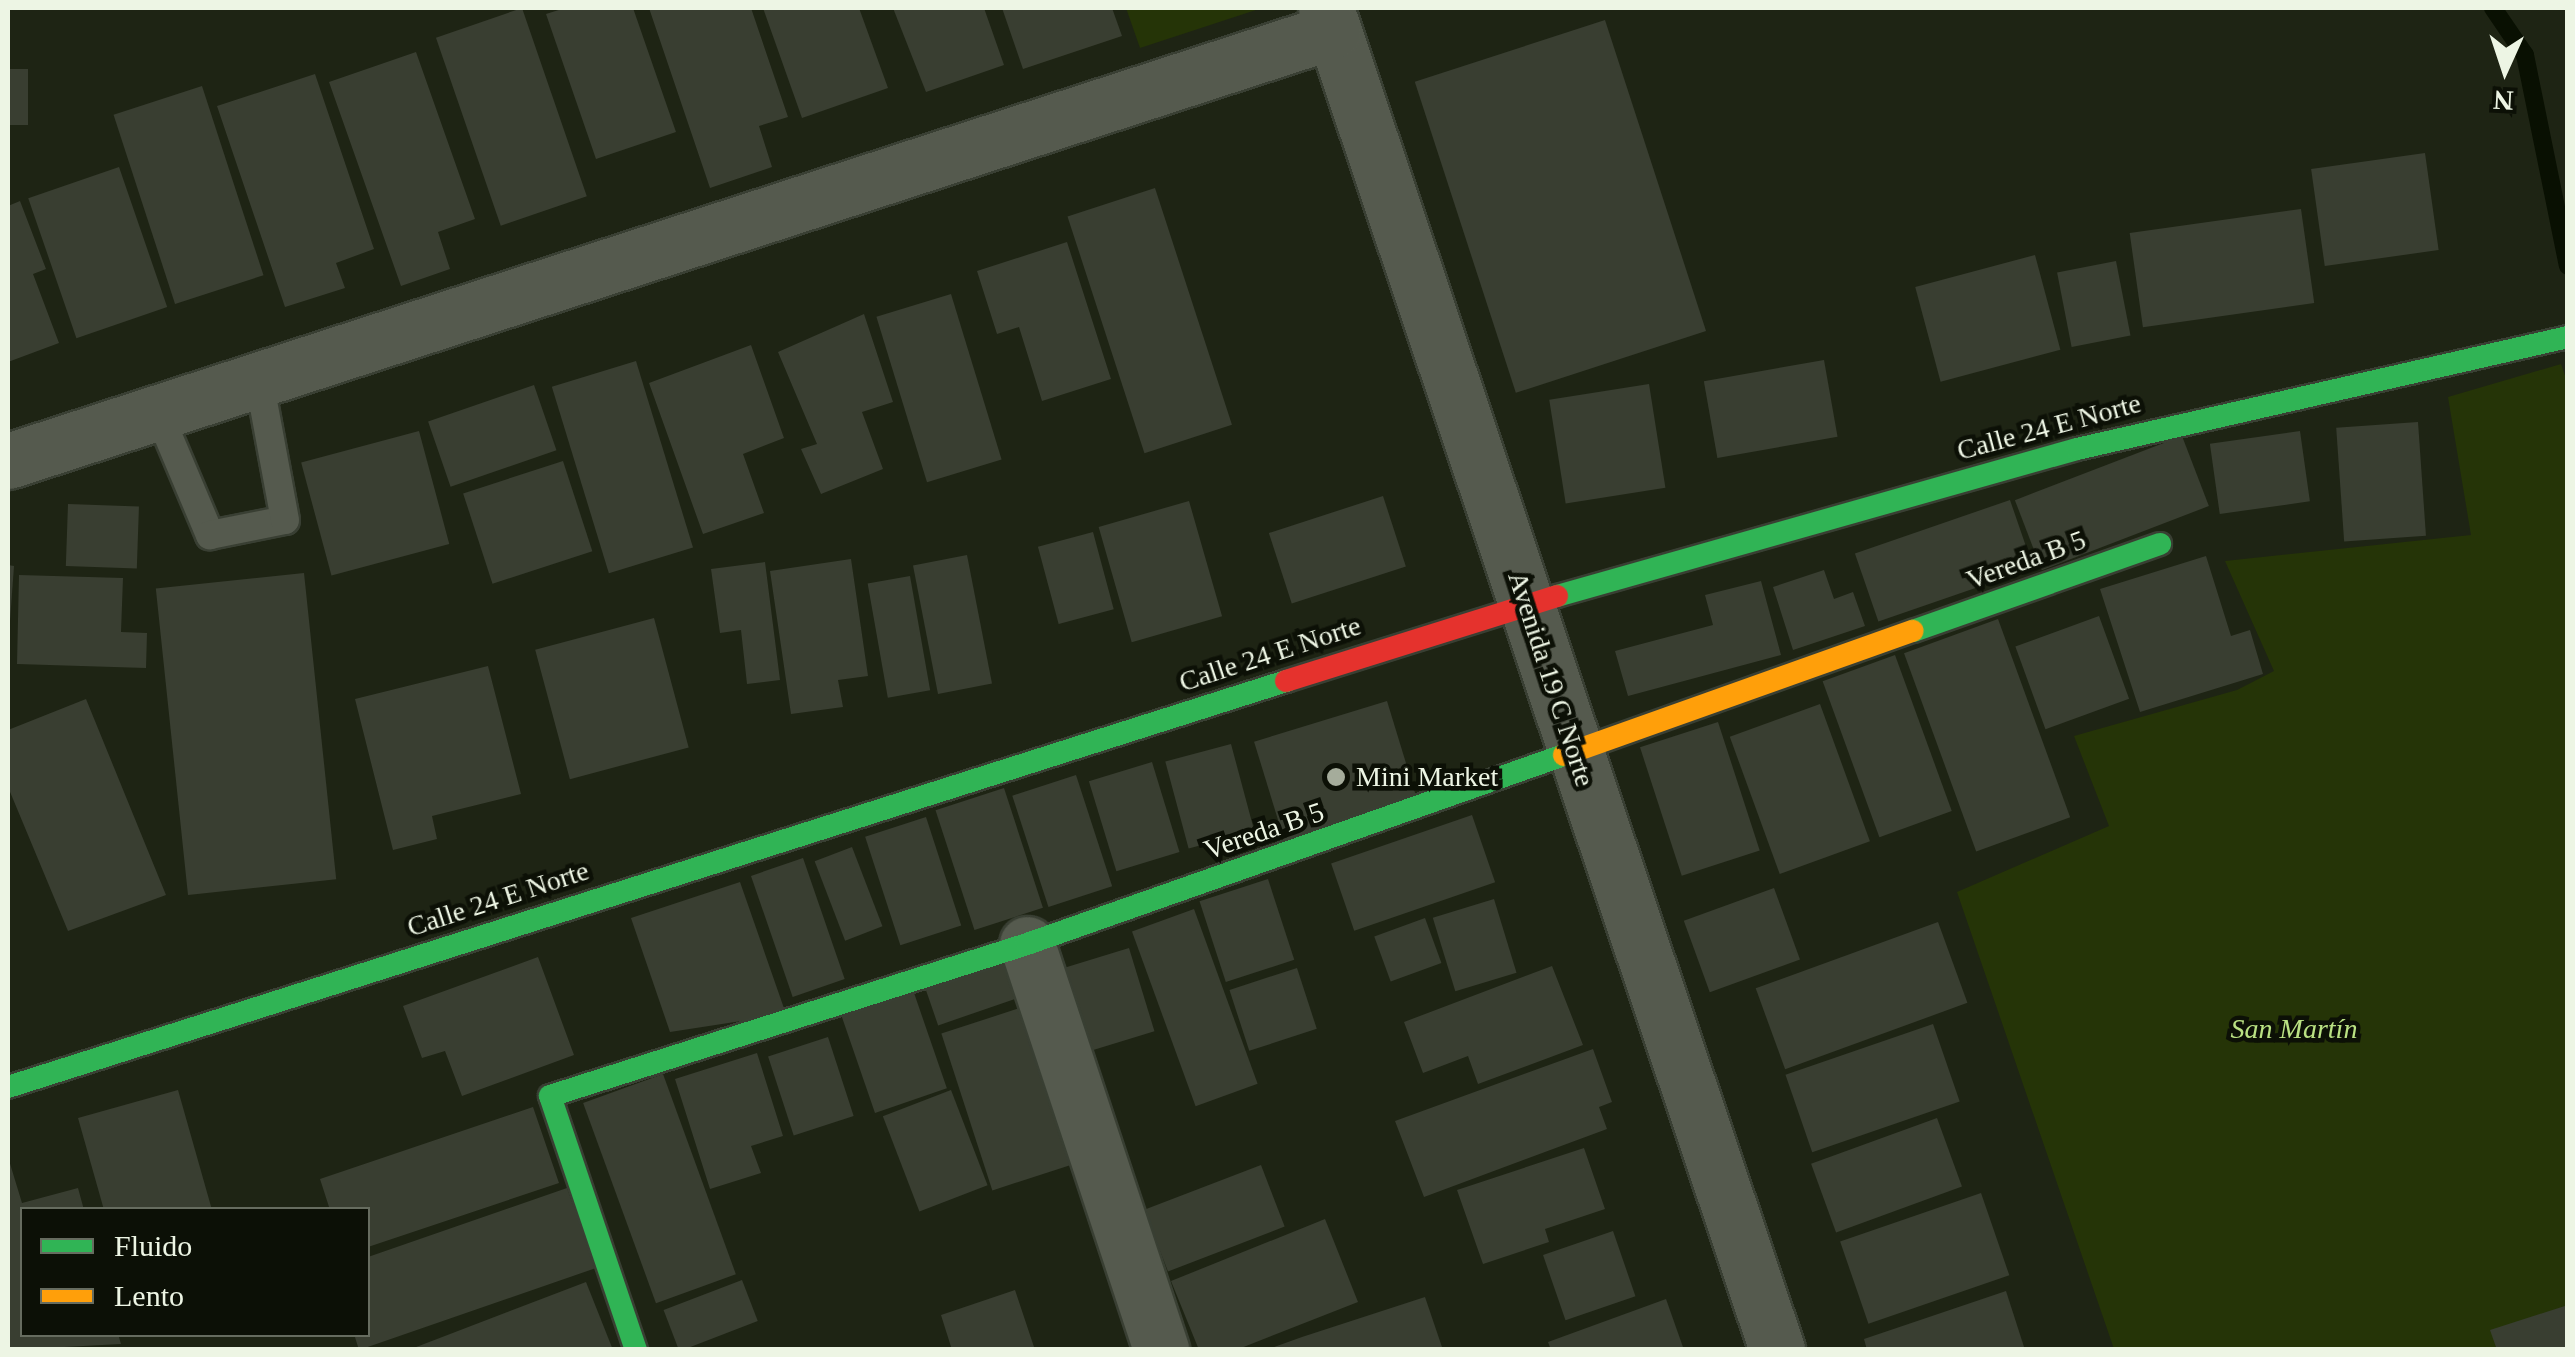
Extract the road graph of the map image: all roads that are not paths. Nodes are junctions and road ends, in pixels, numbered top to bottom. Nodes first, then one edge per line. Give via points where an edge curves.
1 (1329, 19) edge
2 (2568, 337) edge
3 (259, 380) junction
4 (158, 412) junction
5 (8, 461) edge
6 (2160, 544) dead end
7 (1528, 604) junction
8 (1574, 756) junction
9 (1026, 944) junction
10 (8, 1087) edge
11 (636, 1350) edge
12 (1161, 1350) edge
13 (1778, 1350) edge

1 - 3 street
1 - 7 street, Avenida 19 C Norte
2 - 7 main road, Calle 24 E Norte via 2169,426
3 - 4 street
3 - 4 lane via 285,520 210,534
4 - 5 street
6 - 8 main road, Vereda B 5
7 - 8 street, Avenida 19 C Norte
7 - 10 main road, Calle 24 E Norte
8 - 9 main road, Vereda B 5
8 - 13 street, Avenida 19 C Norte
9 - 11 main road, Vereda B 5 via 550,1096
9 - 12 street

